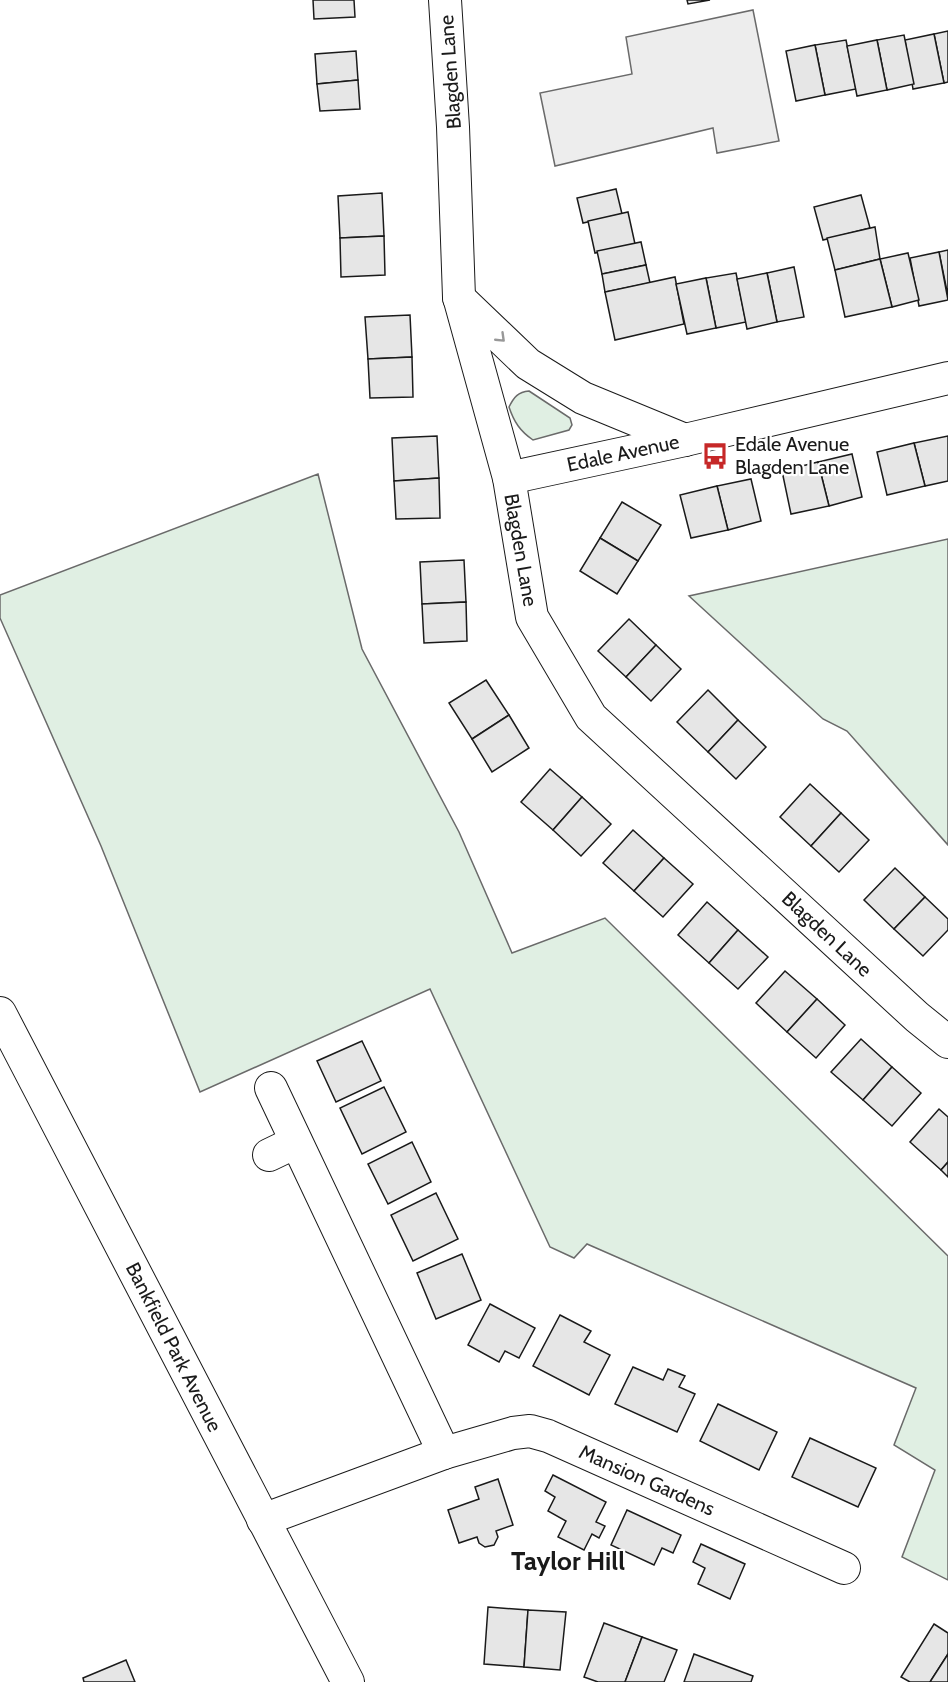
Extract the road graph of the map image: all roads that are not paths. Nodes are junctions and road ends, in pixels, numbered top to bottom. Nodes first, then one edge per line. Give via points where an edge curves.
1 (445, 0) edge
2 (459, 297) junction
3 (948, 378) edge
4 (685, 440) junction
5 (509, 478) junction
6 (2, 1024) edge
7 (948, 1042) edge
8 (271, 1088) dead end
9 (444, 1453) junction
10 (264, 1520) junction
11 (844, 1568) dead end
12 (348, 1682) edge

1 - 2 street, Blagden Lane
2 -> 4 street via 528,364 584,398
2 - 5 street, Blagden Lane
3 - 4 street, Edale Avenue
4 - 5 street, Edale Avenue
5 - 7 street, Blagden Lane via 532,617 591,717
6 - 10 street, Bankfield Park Avenue
8 - 9 street via 283,1148
9 - 10 street, Mansion Gardens
9 - 11 street, Mansion Gardens via 513,1432 548,1436
10 - 12 street, Bankfield Park Avenue

